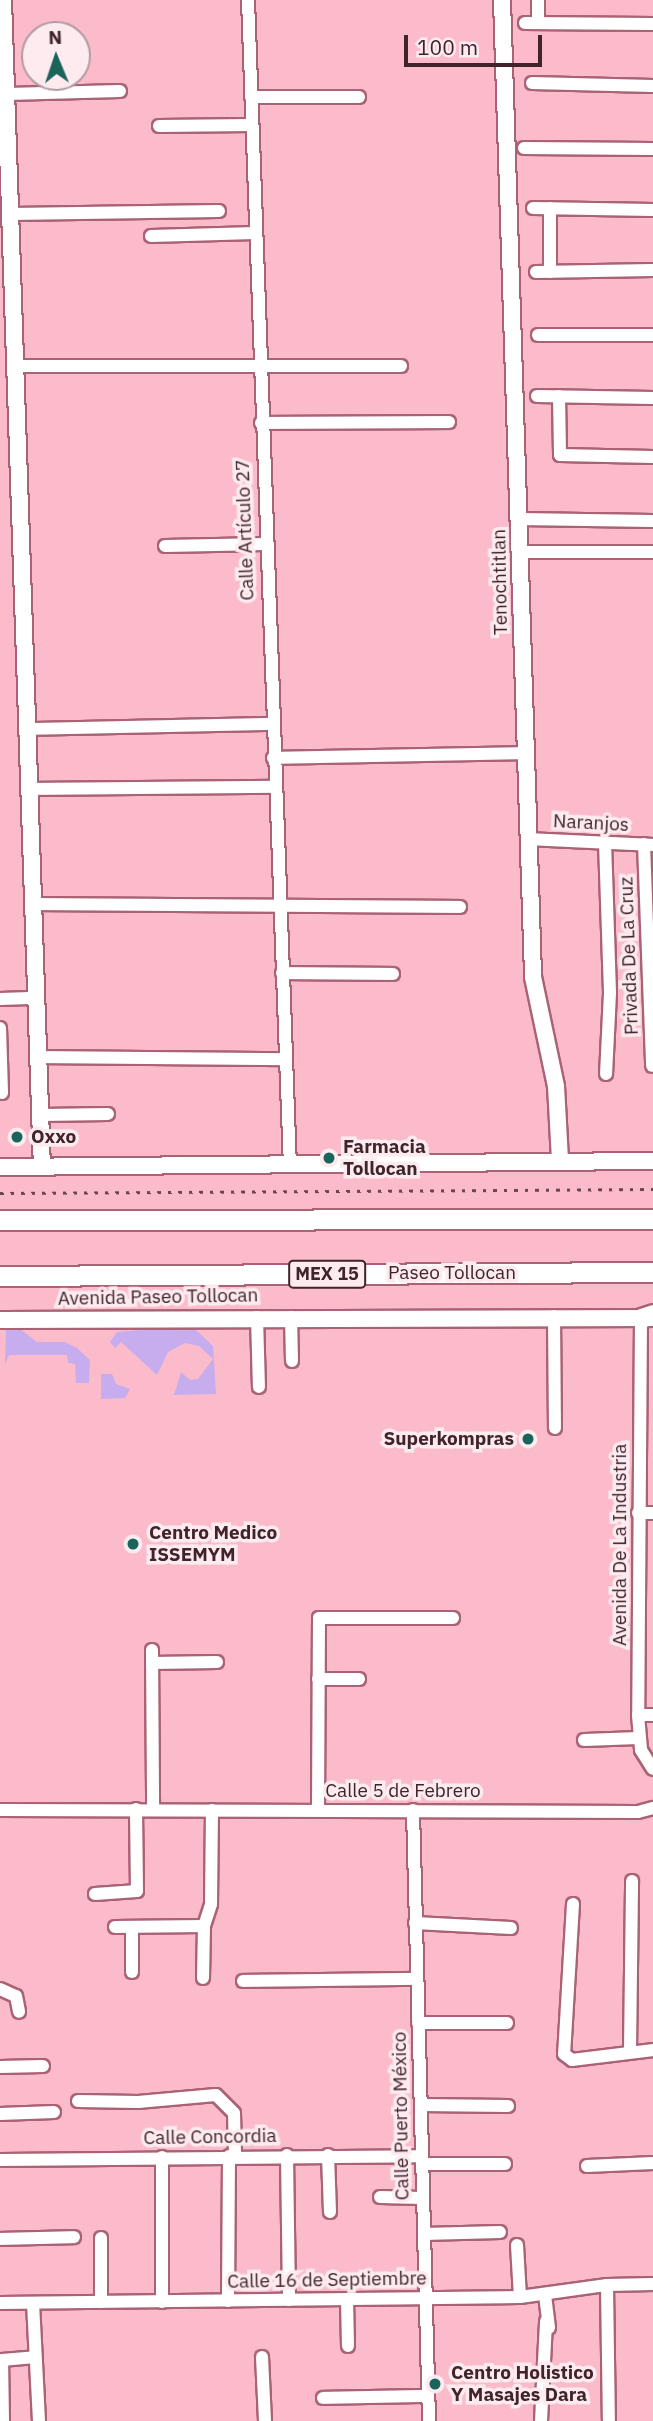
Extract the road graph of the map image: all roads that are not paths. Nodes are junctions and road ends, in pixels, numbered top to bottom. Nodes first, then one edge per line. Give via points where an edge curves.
1 (4, 0) edge
2 (247, 0) edge
3 (502, 0) edge
4 (538, 0) edge
5 (653, 24) edge
6 (532, 83) dead end
7 (653, 86) edge
8 (120, 91) dead end
9 (7, 94) junction
10 (251, 97) junction
11 (359, 97) dead end
12 (251, 125) junction
13 (159, 126) dead end
14 (4, 148) edge
15 (524, 148) dead end
16 (653, 149) edge
17 (533, 208) dead end
18 (550, 208) junction
19 (653, 210) edge
20 (219, 211) dead end
21 (11, 214) junction
22 (255, 233) junction
23 (151, 236) dead end
24 (653, 270) edge
25 (536, 272) dead end
26 (550, 272) junction
27 (538, 335) dead end
28 (653, 335) edge
29 (17, 366) junction
30 (401, 366) dead end
31 (259, 368) junction
32 (537, 396) dead end
33 (559, 396) junction
34 (653, 398) edge
35 (449, 422) dead end
36 (261, 423) junction
37 (653, 457) edge
38 (519, 519) junction
39 (653, 521) edge
40 (265, 544) junction
41 (164, 546) dead end
42 (520, 552) junction
43 (653, 552) edge
44 (271, 724) junction
45 (28, 729) junction
46 (524, 753) junction
47 (273, 758) junction
48 (274, 787) junction
49 (30, 789) junction
50 (528, 839) junction
51 (605, 842) junction
52 (648, 845) edge
53 (35, 904) junction
54 (280, 905) junction
55 (460, 907) dead end
56 (282, 973) junction
57 (393, 974) dead end
58 (0, 992) edge
59 (37, 995) junction
60 (0, 999) edge
61 (0, 1028) edge
62 (39, 1057) junction
63 (285, 1059) junction
64 (652, 1066) edge
65 (606, 1074) dead end
66 (2, 1093) dead end
67 (108, 1114) dead end
68 (41, 1115) junction
69 (560, 1161) junction
70 (653, 1161) edge
71 (290, 1165) junction
72 (0, 1167) edge
73 (42, 1167) junction
74 (0, 1209) edge
75 (71, 1219) junction
76 (653, 1219) edge
77 (0, 1220) edge
78 (653, 1272) edge
79 (0, 1276) edge
80 (554, 1316) junction
81 (257, 1317) junction
82 (291, 1317) junction
83 (649, 1317) edge
84 (0, 1320) edge
85 (292, 1361) dead end
86 (258, 1387) dead end
87 (555, 1428) dead end
88 (639, 1461) junction
89 (653, 1461) edge
90 (638, 1513) junction
91 (653, 1513) edge
92 (453, 1618) dead end
93 (217, 1662) dead end
94 (318, 1679) junction
95 (359, 1679) dead end
96 (638, 1715) junction
97 (653, 1715) edge
98 (639, 1738) junction
99 (584, 1740) dead end
100 (653, 1769) edge
101 (653, 1808) edge
102 (136, 1809) junction
103 (153, 1809) junction
104 (0, 1810) edge
105 (212, 1810) junction
106 (318, 1810) junction
107 (414, 1810) junction
108 (632, 1881) dead end
109 (95, 1894) dead end
110 (573, 1904) dead end
111 (415, 1923) junction
112 (204, 1926) junction
113 (115, 1927) dead end
114 (132, 1927) junction
115 (511, 1928) dead end
116 (132, 1972) dead end
117 (203, 1978) dead end
118 (417, 1979) junction
119 (243, 1981) dead end
120 (5, 1990) edge
121 (19, 2012) dead end
122 (418, 2023) junction
123 (507, 2023) dead end
124 (653, 2049) edge
125 (630, 2051) junction
126 (43, 2066) dead end
127 (0, 2067) edge
128 (78, 2101) dead end
129 (421, 2105) junction
130 (508, 2106) dead end
131 (54, 2112) dead end
132 (0, 2114) edge
133 (232, 2155) junction
134 (287, 2155) junction
135 (328, 2155) junction
136 (162, 2157) junction
137 (0, 2160) edge
138 (422, 2160) junction
139 (653, 2163) edge
140 (505, 2164) dead end
141 (587, 2166) dead end
142 (380, 2197) dead end
143 (422, 2198) junction
144 (330, 2211) dead end
145 (500, 2232) dead end
146 (424, 2234) junction
147 (74, 2237) dead end
148 (101, 2238) dead end
149 (0, 2239) edge
150 (517, 2245) dead end
151 (653, 2284) edge
152 (607, 2285) junction
153 (545, 2295) junction
154 (520, 2297) junction
155 (425, 2298) junction
156 (347, 2299) junction
157 (289, 2300) junction
158 (228, 2301) junction
159 (101, 2302) junction
160 (162, 2302) junction
161 (0, 2303) edge
162 (33, 2303) junction
163 (348, 2346) dead end
164 (35, 2357) junction
165 (262, 2357) dead end
166 (428, 2396) junction
167 (323, 2398) dead end
168 (609, 2420) edge
169 (3, 2421) edge
170 (39, 2421) edge
171 (265, 2421) edge
172 (429, 2421) edge
173 (541, 2421) edge

1 - 9 main road
2 - 10 street, Calle Artículo 27
3 - 38 main road, Tenochtitlan
4 - 5 street via 531,23
6 - 7 street
8 - 9 street
9 - 14 main road
10 - 11 street
10 - 12 street, Calle Artículo 27
12 - 13 street
12 - 22 street, Calle Artículo 27
14 - 21 main road
15 - 16 street
17 - 18 street
18 - 19 street
18 - 26 street
20 - 21 street
21 - 29 main road
22 - 23 street
22 - 31 street, Calle Artículo 27
24 - 26 street
25 - 26 street
27 - 28 street
29 - 31 street
29 - 45 main road
30 - 31 street
31 - 36 street, Calle Artículo 27
32 - 33 street
33 - 34 street
33 - 37 street via 560,455
35 - 36 street
36 - 40 street, Calle Artículo 27
38 - 39 street
38 - 42 main road, Tenochtitlan
40 - 41 street
40 - 44 street, Calle Artículo 27
42 - 43 street
42 - 46 main road, Tenochtitlan
44 - 45 street
44 - 47 street, Calle Artículo 27
45 - 49 main road
46 - 47 street
46 - 50 main road, Tenochtitlan
47 - 48 street, Calle Artículo 27
48 - 49 street
48 - 54 street, Calle Artículo 27
49 - 53 main road
50 - 51 street, Naranjos
50 - 69 main road, Tenochtitlan via 533,977 556,1086
51 - 52 street, Naranjos
51 - 65 street via 610,993
52 - 64 street, Privada De La Cruz
53 - 54 street
53 - 59 main road
54 - 55 street
54 - 56 street, Calle Artículo 27
56 - 57 street
56 - 63 street, Calle Artículo 27
58 - 59 street
59 - 60 street
59 - 62 main road
61 - 66 street
62 - 63 street
62 - 68 main road
63 - 71 street, Calle Artículo 27
67 - 68 street
68 - 73 main road
69 - 70 main road
69 - 71 main road
71 - 73 main road
72 - 73 main road
74 - 75 highway
75 - 76 highway
75 - 77 highway
78 - 79 highway, Paseo Tollocan / MEX 15
80 - 82 main road, Avenida Paseo Tollocan
80 - 83 main road, Avenida Paseo Tollocan
80 - 87 street
81 - 82 main road, Avenida Paseo Tollocan
81 - 84 main road, Avenida Paseo Tollocan
81 - 86 street
82 - 85 street
83 - 88 street, Avenida De La Industria
88 - 89 street
88 - 90 street, Avenida De La Industria
90 - 91 street
90 - 96 street, Avenida De La Industria
92 - 94 street via 320,1618
93 - 103 street via 152,1656
94 - 95 street
94 - 106 street
96 - 97 street
96 - 98 street, Avenida De La Industria
98 - 99 street
98 - 100 street, Avenida De La Industria via 643,1757
101 - 107 street, Calle 5 de Febrero via 638,1812
102 - 103 street, Calle 5 de Febrero
102 - 104 street, Calle 5 de Febrero
102 - 109 street via 137,1891
103 - 105 street, Calle 5 de Febrero
105 - 106 street, Calle 5 de Febrero
105 - 112 street via 211,1904
106 - 107 street, Calle 5 de Febrero
107 - 111 street, Calle Puerto México
108 - 125 street
110 - 125 street via 564,2054 572,2060
111 - 115 street
111 - 118 street, Calle Puerto México
112 - 114 street
112 - 117 street
113 - 114 street
114 - 116 street
118 - 119 street
118 - 122 street, Calle Puerto México
120 - 121 street via 16,1996
122 - 123 street
122 - 129 street, Calle Puerto México
124 - 125 street
126 - 127 street
128 - 133 street via 138,2102 216,2095 233,2109
129 - 130 street
129 - 138 street, Calle Puerto México
131 - 132 street
133 - 134 street, Calle Concordia
133 - 136 street, Calle Concordia
133 - 158 street
134 - 135 street, Calle Concordia
134 - 157 street
135 - 138 street, Calle Concordia
135 - 144 street
136 - 137 street, Calle Concordia
136 - 160 street
138 - 140 street, Calle Concordia
138 - 143 street, Calle Puerto México
139 - 141 street
142 - 143 street
143 - 146 street, Calle Puerto México
145 - 146 street
146 - 155 street, Calle Puerto México
147 - 149 street
148 - 159 street
150 - 154 street
151 - 152 street, Calle 16 de Septiembre
152 - 153 street, Calle 16 de Septiembre
152 - 168 street
153 - 154 street, Calle 16 de Septiembre
153 - 173 street via 549,2348
154 - 155 street, Calle 16 de Septiembre
155 - 156 street, Calle 16 de Septiembre
155 - 166 street, Calle Puerto México
156 - 157 street, Calle 16 de Septiembre
156 - 163 street
157 - 158 street, Calle 16 de Septiembre
158 - 160 street, Calle 16 de Septiembre
159 - 160 street, Calle 16 de Septiembre
159 - 162 street, Calle 16 de Septiembre
161 - 162 street, Calle 16 de Septiembre
162 - 164 street
164 - 169 street via 2,2360
164 - 170 street
165 - 171 street
166 - 167 street
166 - 172 street, Calle Puerto México

